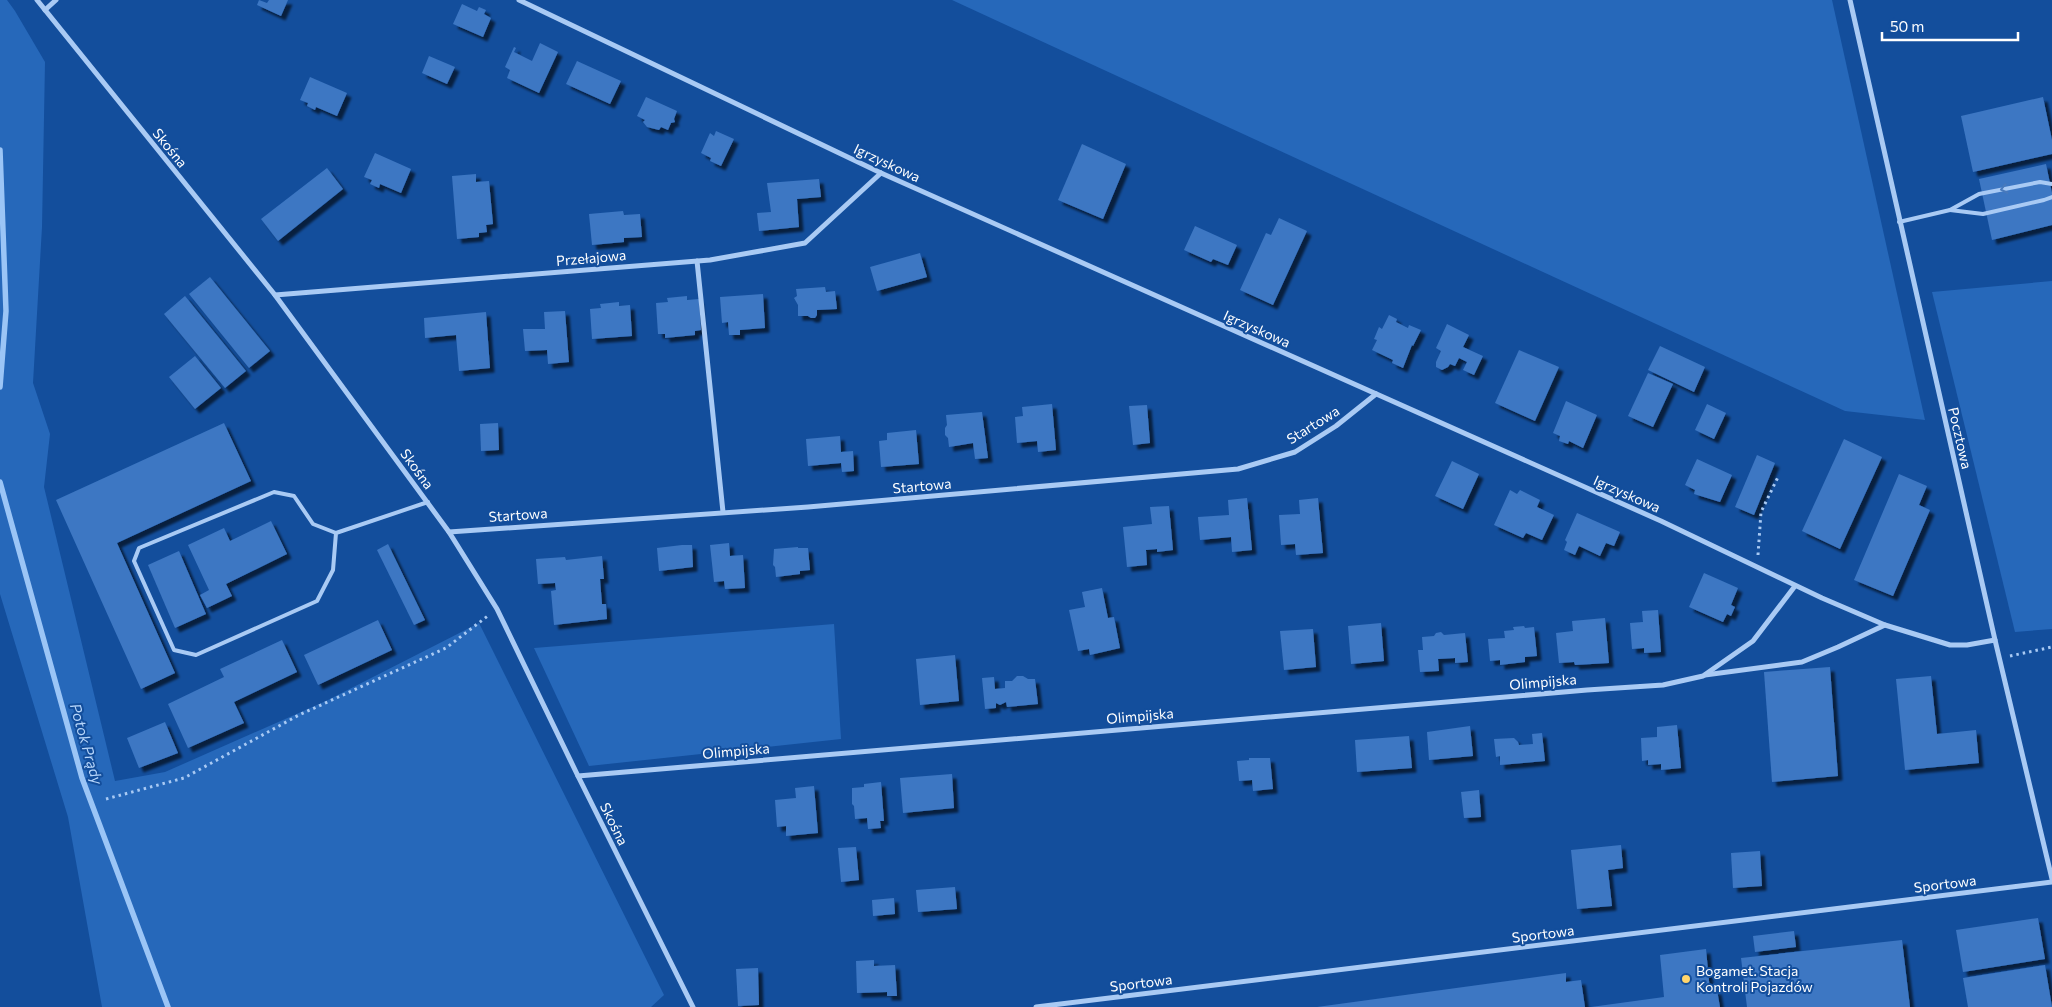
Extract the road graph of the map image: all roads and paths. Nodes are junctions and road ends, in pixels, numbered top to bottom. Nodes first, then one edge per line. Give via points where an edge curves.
1 (37, 0) edge
2 (56, 0) edge
3 (519, 0) edge
4 (1850, 0) edge
5 (45, 10) junction
6 (881, 173) junction
7 (2052, 184) edge
8 (2052, 196) edge
9 (1950, 210) junction
10 (1899, 222) junction
11 (696, 261) junction
12 (275, 295) junction
13 (1376, 394) junction
14 (1779, 475) dead end
15 (428, 502) junction
16 (723, 512) junction
17 (449, 532) junction
18 (336, 533) junction
19 (1758, 567) junction
20 (1795, 586) junction
21 (497, 608) junction
22 (1885, 625) junction
23 (1995, 640) junction
24 (2052, 647) edge
25 (2000, 658) junction
26 (1703, 676) junction
27 (578, 776) junction
28 (106, 799) dead end
29 (2052, 881) edge
30 (693, 1007) edge
31 (1036, 1007) edge

1 - 5 street, Skośna
2 - 5 street
3 - 6 street, Igrzyskowa
4 - 10 street, Pocztowa
5 - 12 street, Skośna
6 - 11 street, Przełajowa via 805,243
6 - 13 street, Igrzyskowa
7 -> 9 lane via 2040,182 1979,194
8 - 9 lane via 1983,214
9 - 10 lane
10 - 23 street, Pocztowa
11 - 12 street, Przełajowa
11 - 16 street
12 - 15 street, Skośna
13 - 16 street, Startowa via 1336,426 1295,452 1238,469
13 - 19 street, Igrzyskowa
14 - 19 path via 1761,512
15 - 17 street, Skośna
15 - 18 lane
16 - 17 street, Startowa
17 - 21 street, Skośna
18 - 18 lane via 313,524 294,496 274,492 139,548 134,561 174,650 196,656 317,601 333,570
19 - 20 street, Igrzyskowa
20 - 22 street, Igrzyskowa
20 - 26 street, Olimpijska via 1753,640
21 - 27 street, Skośna
21 - 28 path via 446,648 299,715 184,778
22 - 23 street, Igrzyskowa via 1950,645
22 - 26 street, Olimpijska via 1802,662
23 - 25 street, Pocztowa
24 - 25 path
25 - 29 street, Pocztowa
26 - 27 street, Olimpijska via 1663,685
27 - 30 street, Skośna
29 - 31 street, Sportowa

